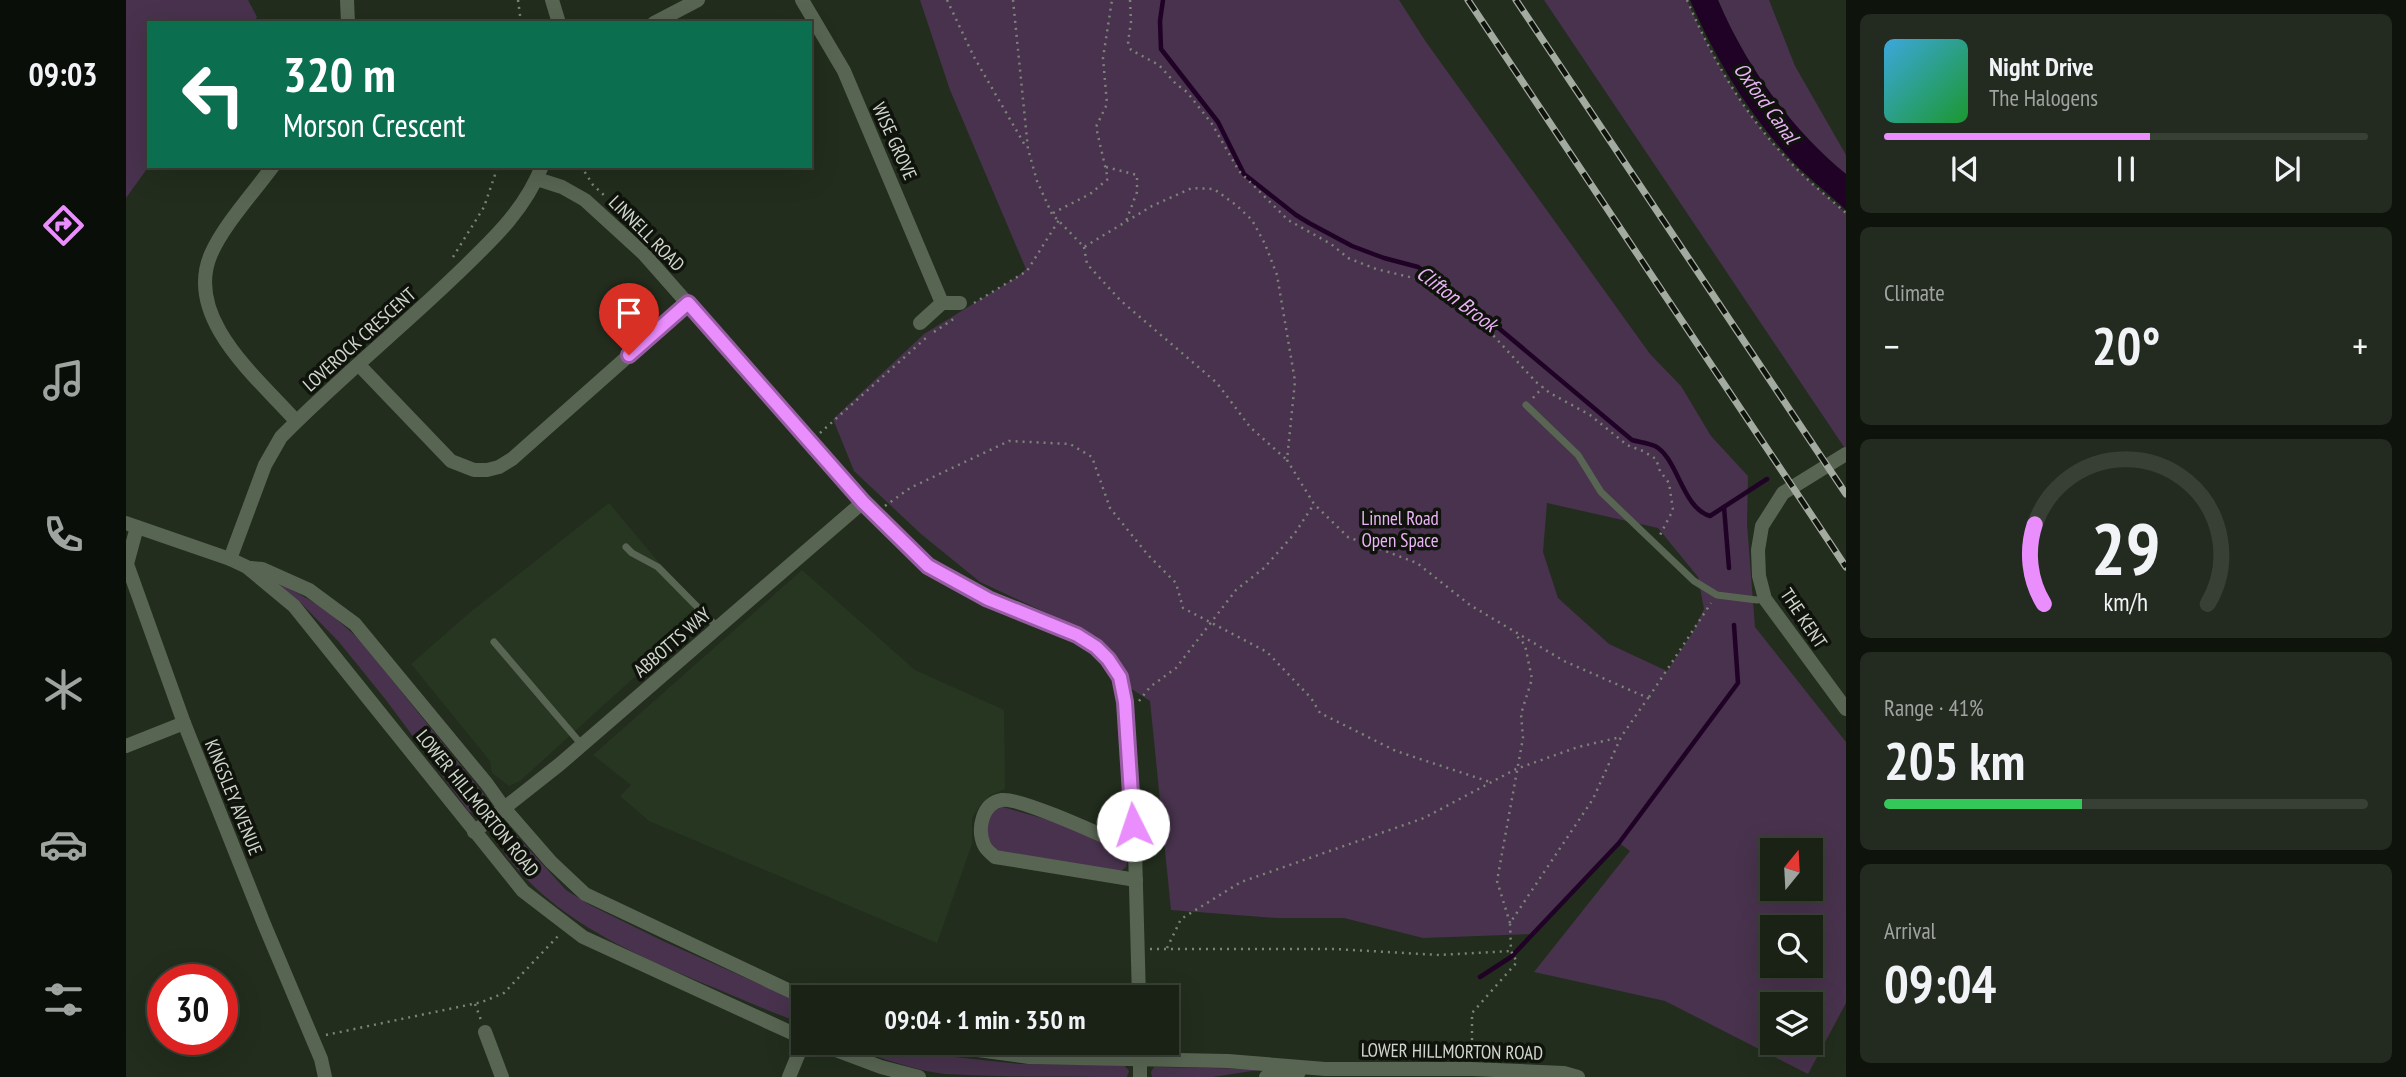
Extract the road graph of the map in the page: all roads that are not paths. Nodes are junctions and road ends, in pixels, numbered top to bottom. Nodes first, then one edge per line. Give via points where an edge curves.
1 (347, 0) edge
2 (552, 0) edge
3 (698, 0) edge
4 (803, 0) edge
5 (348, 21) edge
6 (558, 21) edge
7 (658, 21) edge
8 (272, 168) edge
9 (539, 173) edge
10 (688, 303) junction
11 (942, 303) junction
12 (960, 303) road end
13 (920, 323) road end
14 (359, 365) junction
15 (1525, 405) dead end
16 (296, 421) junction
17 (1846, 454) edge
18 (863, 502) junction
19 (132, 525) edge
20 (626, 547) dead end
21 (230, 559) junction
22 (247, 567) junction
23 (1765, 599) junction
24 (718, 628) junction
25 (494, 642) dead end
26 (1846, 709) edge
27 (184, 723) junction
28 (585, 742) junction
29 (126, 746) edge
30 (504, 808) junction
31 (474, 832) junction
32 (1135, 850) junction
33 (1136, 880) junction
34 (1139, 985) edge
35 (791, 991) edge
36 (485, 1032) dead end
37 (791, 1032) edge
38 (798, 1055) edge
39 (848, 1055) edge
40 (1014, 1055) edge
41 (1140, 1055) edge
42 (1140, 1059) junction
43 (1325, 1069) junction
44 (325, 1077) edge
45 (502, 1077) edge
46 (789, 1077) edge
47 (919, 1077) edge
48 (1140, 1077) edge
49 (1266, 1077) edge
50 (1578, 1077) edge

1 - 5 street
2 - 6 street
3 - 7 street
4 - 11 street, WISE GROVE via 844,71
8 - 16 street via 219,239 210,256 205,286 211,317 223,340
9 - 10 street, LINNELL ROAD via 585,200 644,254
9 - 14 street, LOVEROCK CRESCENT via 503,230
10 - 14 street via 512,459 487,470 450,461
10 - 18 street, LINNELL ROAD
11 - 12 street
11 - 13 street
14 - 16 street, LOVEROCK CRESCENT
15 - 23 lane via 1578,455 1601,492 1694,581 1717,595
16 - 21 street, LOVEROCK CRESCENT via 265,465
17 - 23 street, THE KENT via 1783,493 1762,526 1759,576
18 - 24 street, ABBOTTS WAY
18 - 32 street, LINNELL ROAD via 928,566 988,599 1077,635 1108,659 1120,677 1125,702
19 - 21 street, LOWER HILLMORTON ROAD
19 - 27 street, KINGSLEY AVENUE via 127,565
20 - 24 lane via 658,567
21 - 22 street, LOWER HILLMORTON ROAD
22 - 30 street, LOWER HILLMORTON ROAD via 309,590 355,624
22 - 31 street, LOWER HILLMORTON ROAD via 294,606 319,635
23 - 26 street, THE KENT
24 - 28 street, ABBOTTS WAY
25 - 28 lane
27 - 29 street
27 - 44 street, KINGSLEY AVENUE
28 - 30 street, ABBOTTS WAY
30 - 31 street, ABBOTTS WAY
30 - 35 street, LOWER HILLMORTON ROAD via 585,894
31 - 37 street, LOWER HILLMORTON ROAD via 523,891 583,937
32 - 33 street, LINNELL ROAD
32 - 33 street via 1011,801 1001,800 985,811 980,826 984,848 995,857
33 - 34 street, LINNELL ROAD
36 - 45 street
38 - 46 street
39 - 47 street
40 - 42 street, LOWER HILLMORTON ROAD
41 - 42 street
42 - 43 street, LOWER HILLMORTON ROAD
42 - 48 street
43 - 49 street, LOWER HILLMORTON ROAD
43 - 50 street, LOWER HILLMORTON ROAD via 1472,1069

